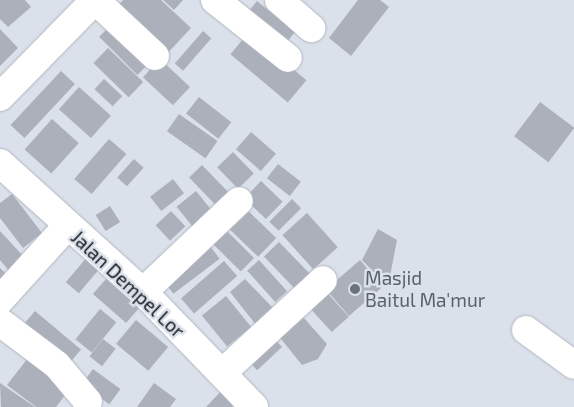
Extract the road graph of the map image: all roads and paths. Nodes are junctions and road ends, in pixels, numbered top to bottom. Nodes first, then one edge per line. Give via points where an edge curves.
1 (95, 0) edge
2 (215, 0) edge
3 (278, 0) edge
4 (311, 28) dead end
5 (156, 56) dead end
6 (288, 58) dead end
7 (0, 97) edge
8 (0, 163) edge
9 (239, 201) dead end
10 (66, 226) junction
11 (323, 280) dead end
12 (143, 292) junction
13 (0, 300) edge
14 (0, 322) edge
15 (526, 330) dead end
16 (574, 365) edge
17 (222, 373) junction
18 (88, 402) dead end
19 (254, 407) edge

1 - 5 street
1 - 7 street
2 - 6 street
3 - 4 street
8 - 10 street, Jalan Dempel Lor
9 - 12 street
10 - 12 street, Jalan Dempel Lor
10 - 13 street
11 - 17 street
12 - 17 street, Jalan Dempel Lor
14 - 18 street via 57,365
15 - 16 street
17 - 19 street, Jalan Dempel Lor

